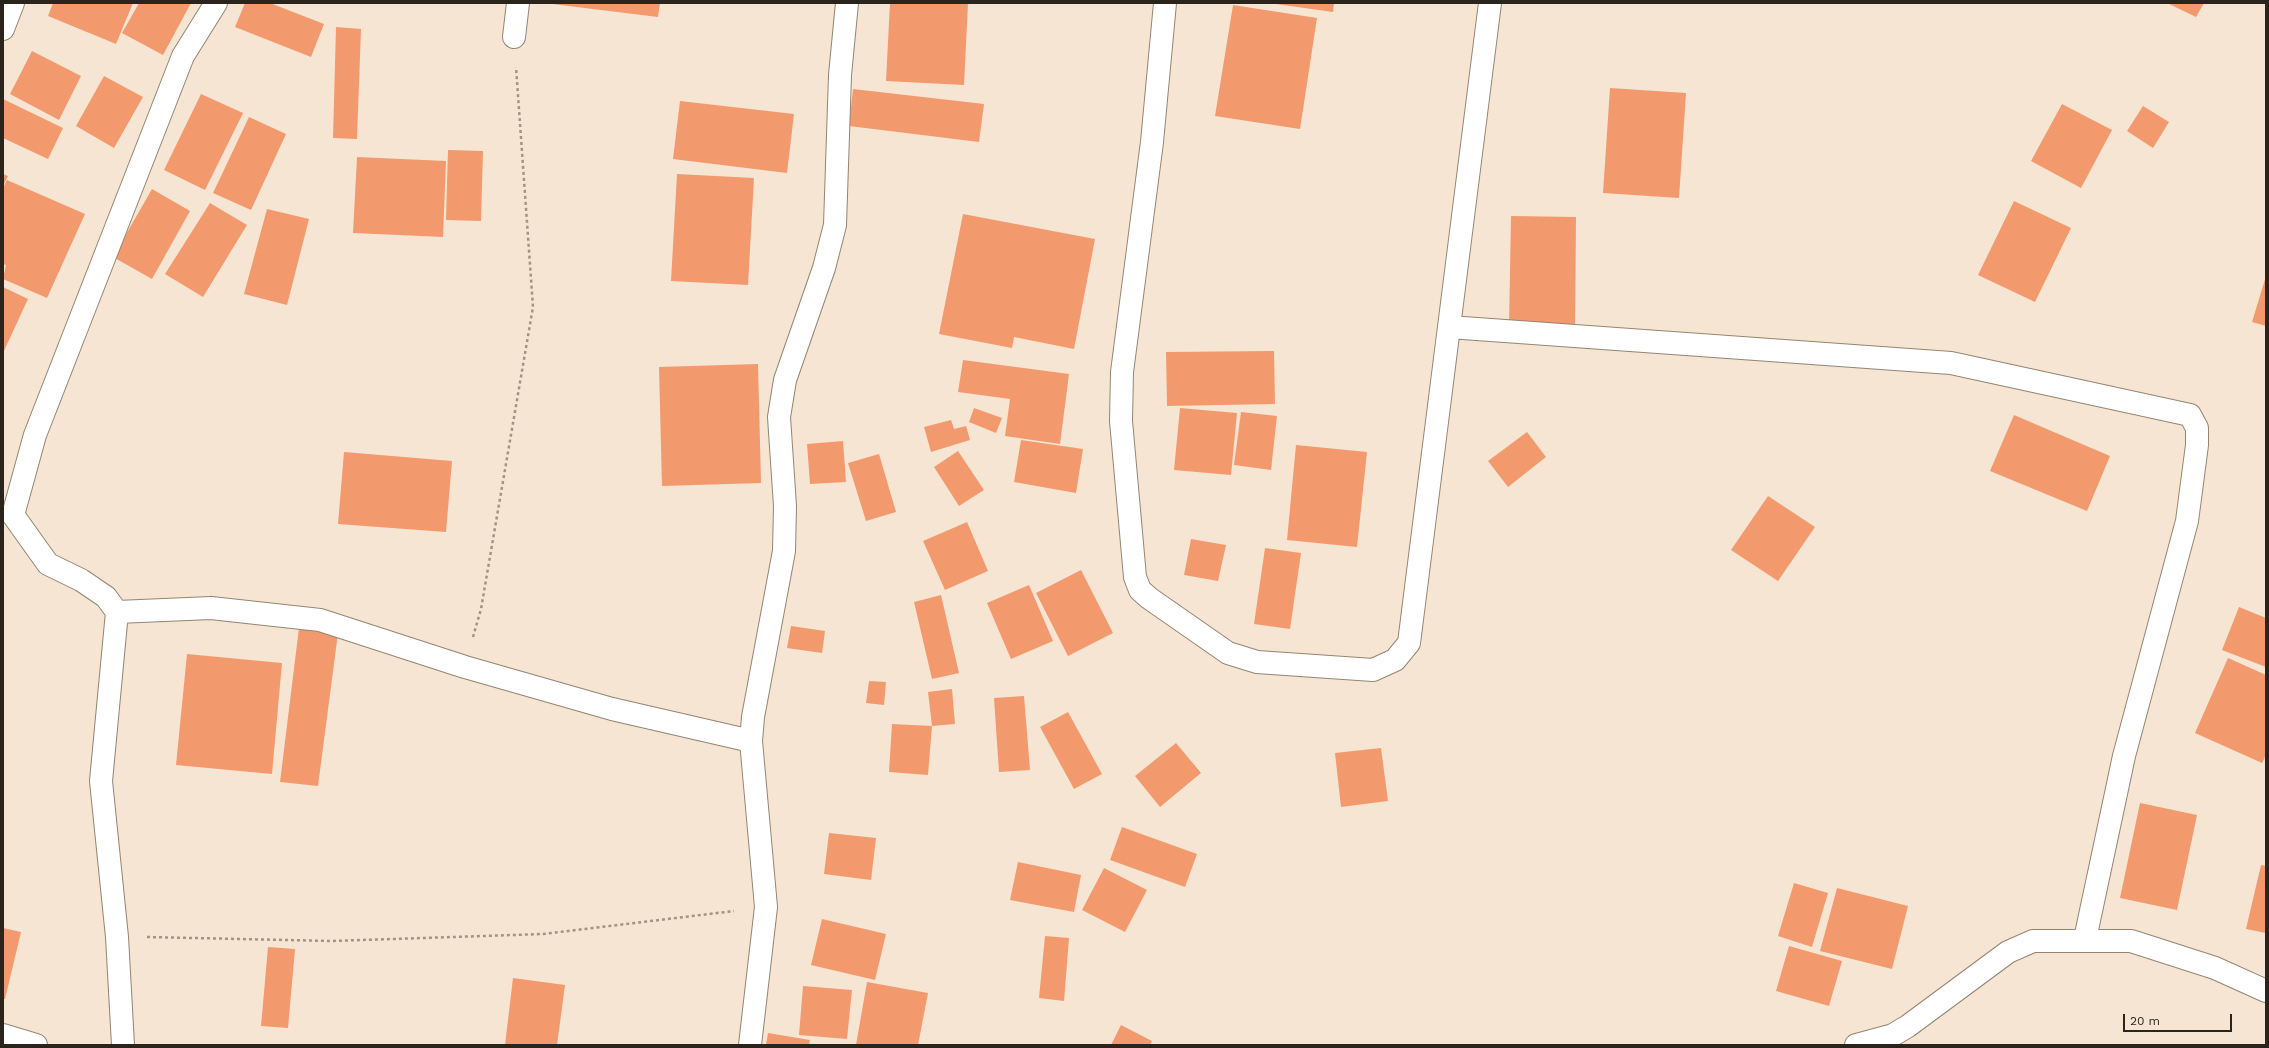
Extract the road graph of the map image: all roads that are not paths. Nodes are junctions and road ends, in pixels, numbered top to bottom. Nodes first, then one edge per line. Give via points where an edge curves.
1 (13, 3) edge
2 (216, 3) edge
3 (518, 3) edge
4 (847, 3) edge
5 (1165, 3) edge
6 (1490, 3) edge
7 (3, 29) edge
8 (514, 37) road end
9 (1449, 327) junction
10 (117, 612) junction
11 (751, 741) junction
12 (2085, 939) junction
13 (2266, 991) edge
14 (3, 1035) edge
15 (36, 1045) edge
16 (123, 1045) edge
17 (750, 1045) edge
18 (1856, 1045) edge

1 - 7 street
2 - 10 street via 183,56 35,435 13,515 48,564 81,580 106,597
3 - 8 street
4 - 11 street via 840,75 835,225 824,268 785,380 779,417 785,506 784,551 753,717
5 - 9 street via 1152,142 1122,372 1121,421 1135,577 1140,590 1228,653 1257,662 1373,670 1395,660 1409,642
6 - 9 street
9 - 12 street via 1951,363 2190,415 2197,428 2197,444 2187,521 2124,756
10 - 11 street via 211,608 320,620 465,667 612,709
10 - 16 street via 101,781 117,936
11 - 17 street via 766,907
12 - 13 street via 2131,941 2215,968
12 - 18 street via 2033,941 2008,952 1908,1026 1893,1035
14 - 15 street

